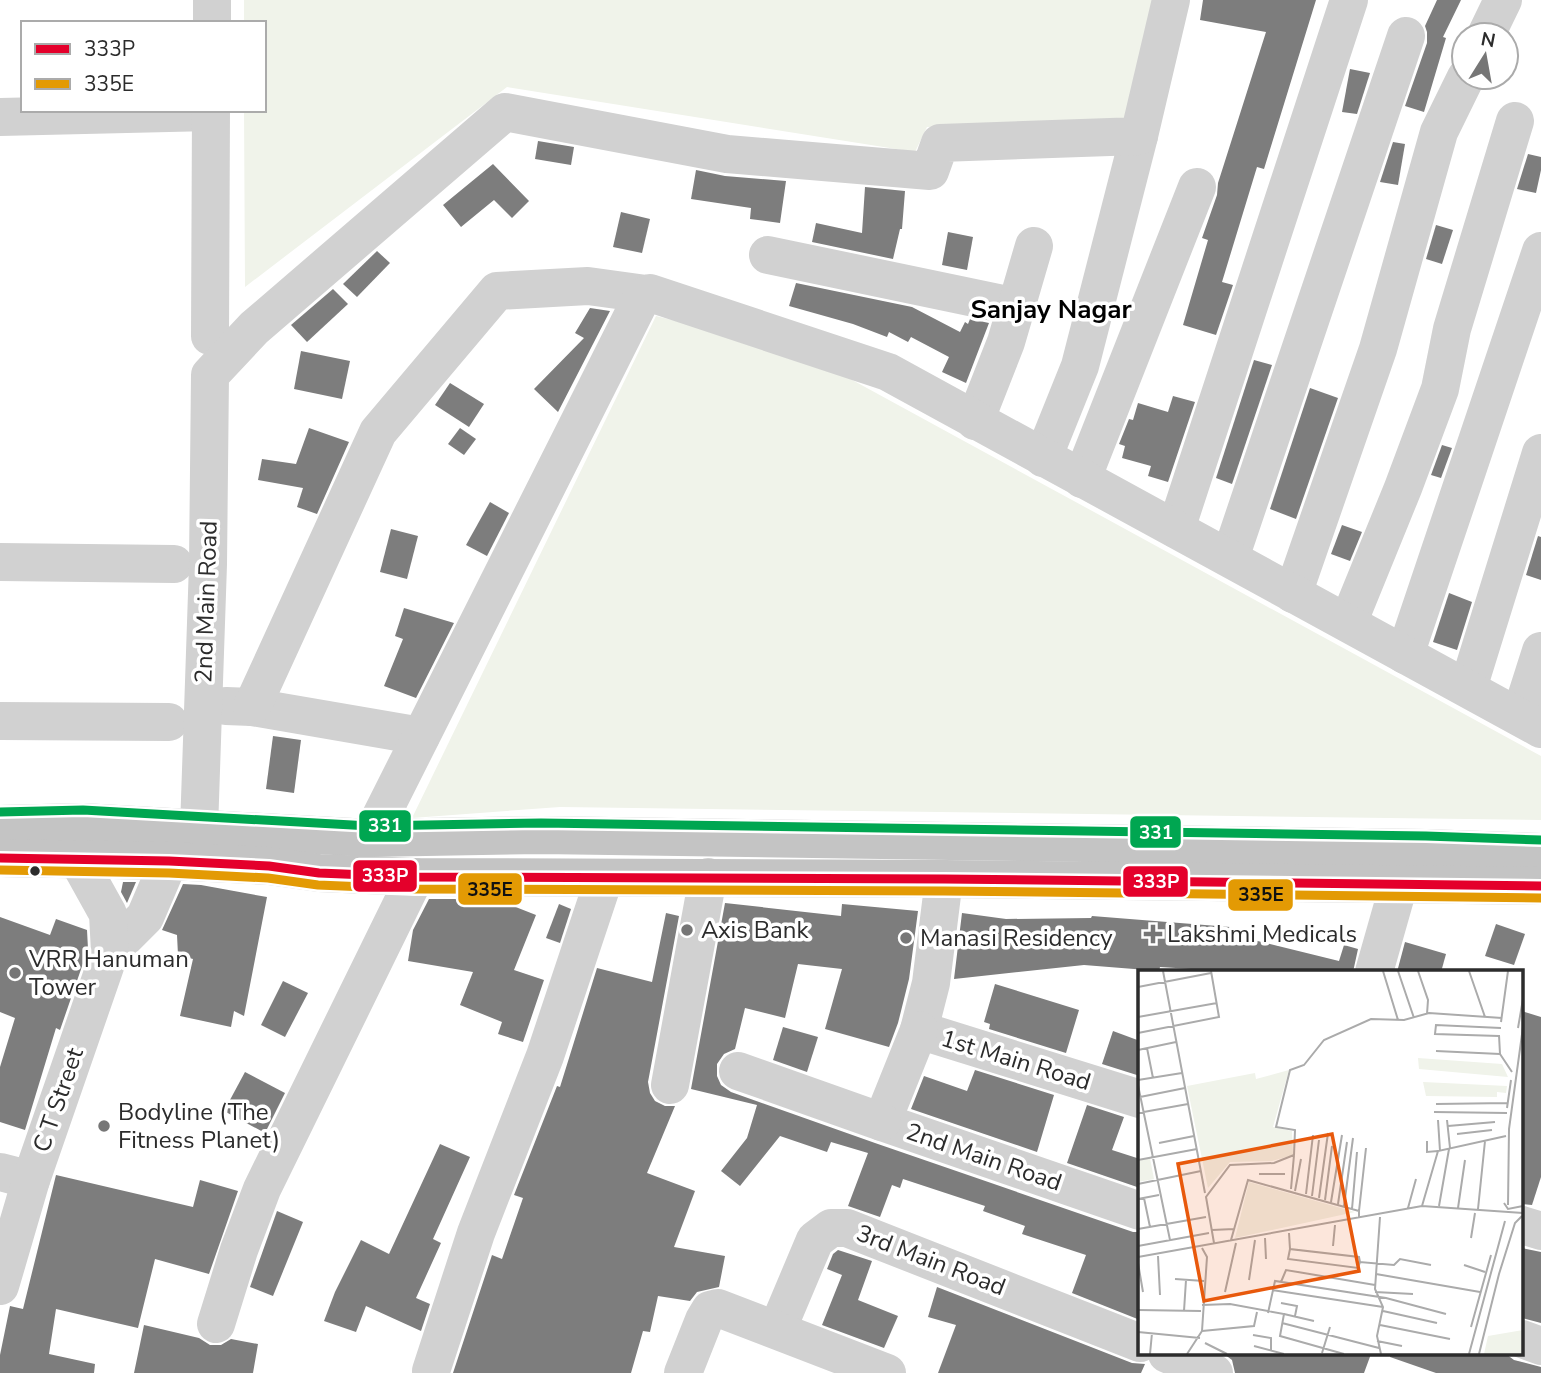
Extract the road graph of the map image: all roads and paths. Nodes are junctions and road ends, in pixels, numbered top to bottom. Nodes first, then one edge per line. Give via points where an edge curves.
1 (212, 0) edge
2 (1171, 0) edge
3 (1349, 0) edge
4 (1503, 0) edge
5 (212, 21) edge
6 (1493, 21) edge
7 (1406, 36) dead end
8 (1459, 91) edge
9 (176, 112) edge
10 (211, 112) edge
11 (0, 117) edge
12 (1515, 121) dead end
13 (1139, 136) junction
14 (1197, 187) dead end
15 (1034, 246) dead end
16 (1541, 251) edge
17 (768, 255) dead end
18 (646, 294) junction
19 (1017, 307) junction
20 (210, 336) dead end
21 (975, 421) junction
22 (1541, 453) edge
23 (1043, 458) junction
24 (1082, 479) junction
25 (1176, 529) junction
26 (1230, 558) junction
27 (0, 562) edge
28 (174, 564) dead end
29 (1293, 594) junction
30 (1348, 623) junction
31 (1541, 651) edge
32 (1405, 654) junction
33 (1468, 688) junction
34 (203, 705) junction
35 (252, 707) junction
36 (0, 722) edge
37 (169, 722) dead end
38 (1531, 723) edge
39 (421, 736) junction
40 (0, 824) edge
41 (199, 829) junction
42 (370, 838) junction
43 (1541, 852) edge
44 (0, 858) edge
45 (83, 858) junction
46 (169, 861) junction
47 (1158, 864) junction
48 (415, 877) junction
49 (708, 877) junction
50 (604, 879) junction
51 (944, 879) junction
52 (1399, 884) junction
53 (1541, 886) edge
54 (110, 952) junction
55 (1375, 970) edge
56 (919, 1030) junction
57 (738, 1071) dead end
58 (670, 1085) dead end
59 (1138, 1098) edge
60 (882, 1122) junction
61 (15, 1176) edge
62 (1138, 1210) edge
63 (1524, 1226) edge
64 (1541, 1231) edge
65 (0, 1286) edge
66 (216, 1324) dead end
67 (777, 1330) junction
68 (1524, 1340) edge
69 (1138, 1342) edge
70 (1541, 1346) edge
71 (1172, 1356) edge
72 (431, 1371) edge
73 (683, 1373) edge
74 (887, 1373) edge
75 (1214, 1373) edge

1 - 5 street
2 - 13 street
3 - 25 street
4 - 6 street
7 - 26 street
8 - 29 street via 1439,132 1378,349
9 - 11 street
10 - 20 street
12 - 30 street via 1452,329 1440,389
13 - 23 street via 1080,366
13 - 34 street, 2nd Main Road via 940,143 930,171 727,154 505,112 254,328 210,375
14 - 24 street
15 - 19 street
16 - 32 street
17 - 19 street
18 - 21 street via 888,373
18 - 35 street via 588,286 497,291 378,432
18 - 39 street
19 - 21 street
21 - 23 street
22 - 33 street
23 - 24 street
24 - 25 street
25 - 26 street
26 - 29 street
27 - 28 street
29 - 30 street
30 - 32 street
31 - 38 street
32 - 33 street
33 - 38 street
34 - 35 street
34 - 41 street, 2nd Main Road
35 - 39 street
36 - 37 street
39 - 42 street
40 - 41 main road via 82,822
41 - 42 main road
42 - 47 main road via 541,835
43 - 47 main road via 1426,848
44 - 45 main road
45 - 46 main road
45 - 54 street, C T Street via 83,869 108,914
46 - 48 main road
46 - 54 street via 145,917
47 - 51 main road
47 - 52 main road
48 - 50 main road
48 - 66 street via 262,1189
49 - 50 main road
49 - 51 main road
49 - 58 street
50 - 72 street
51 - 56 street, 1st Main Road via 931,983
52 - 53 main road
52 - 55 street
54 - 61 street, C T Street
56 - 59 street, 1st Main Road
56 - 60 street, 2nd Main Road
57 - 60 street
60 - 62 street, 2nd Main Road
61 - 65 street, C T Street
63 - 64 street
67 - 69 street, 3rd Main Road via 815,1240 831,1228 848,1228
67 - 73 street via 718,1308 710,1310
67 - 74 street
68 - 70 street
71 - 75 street

